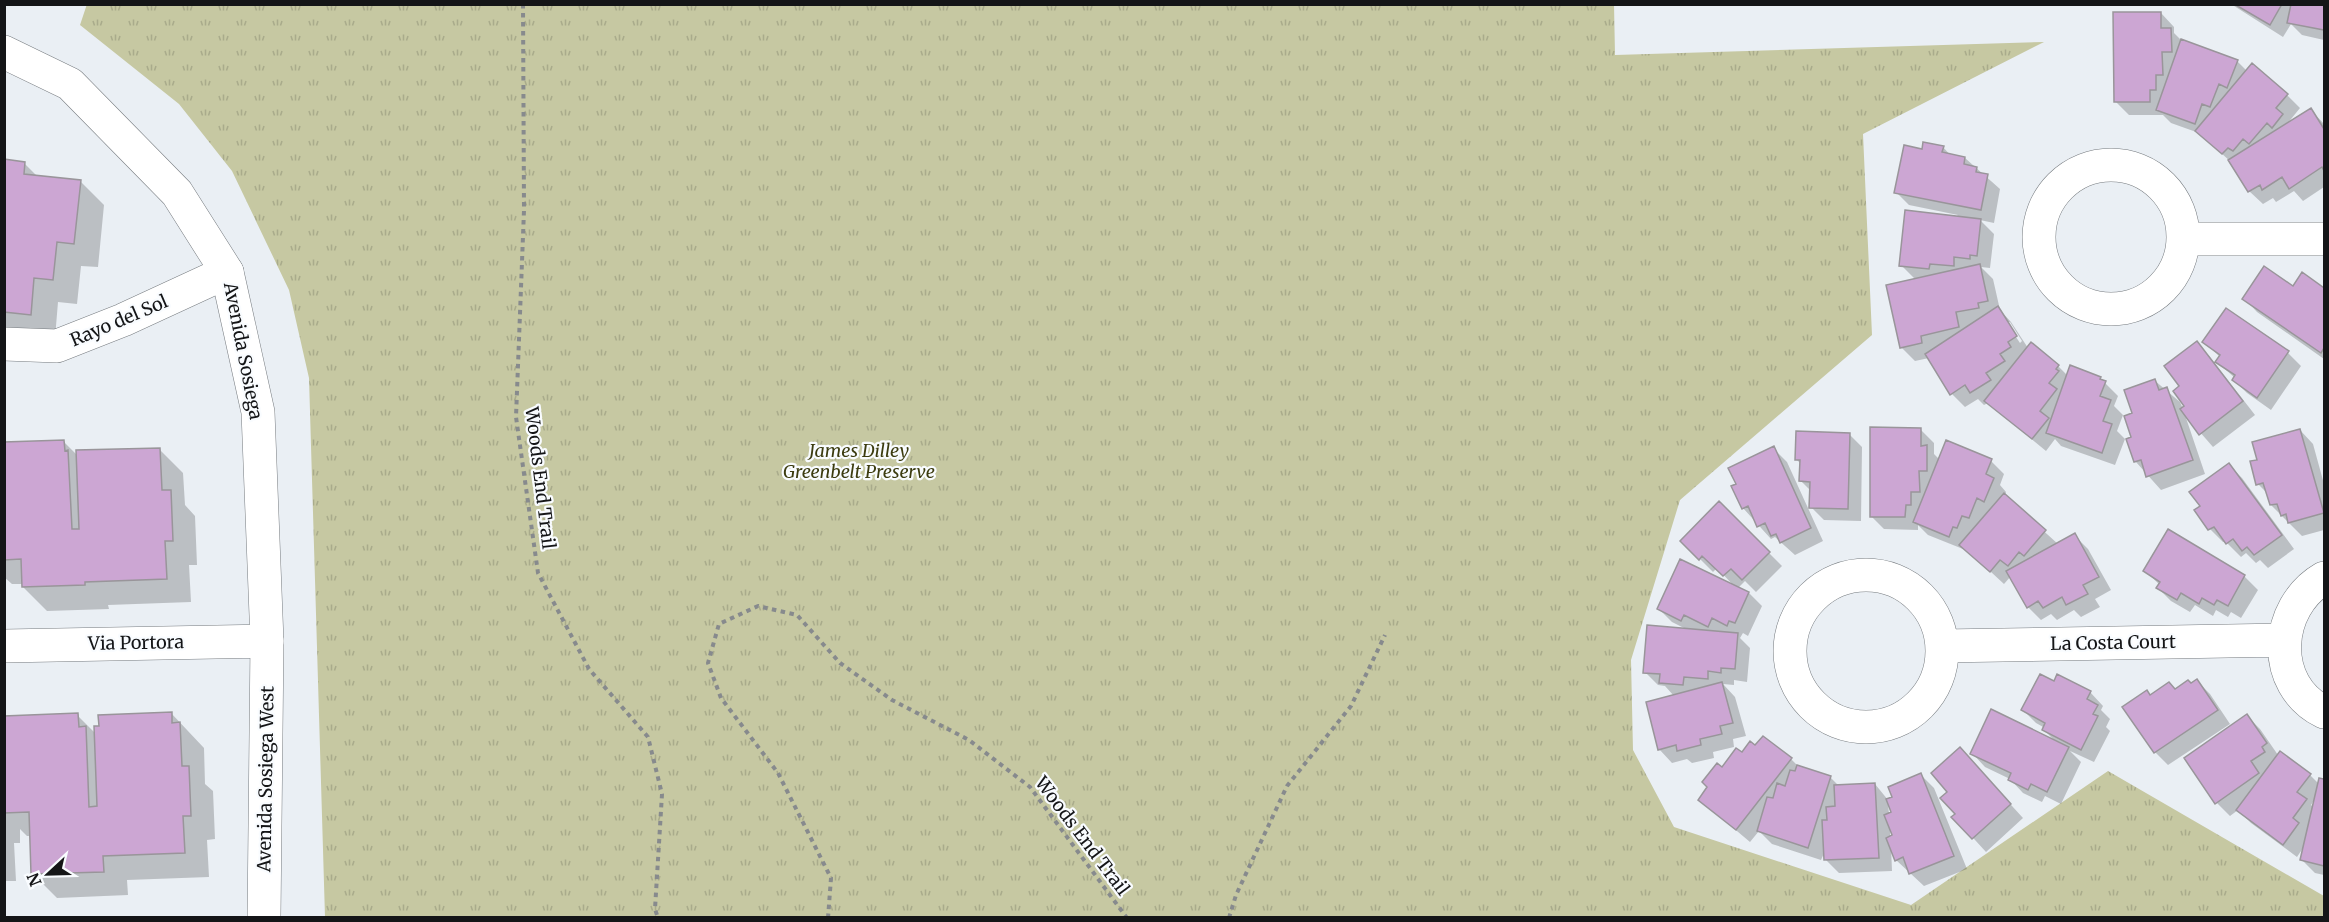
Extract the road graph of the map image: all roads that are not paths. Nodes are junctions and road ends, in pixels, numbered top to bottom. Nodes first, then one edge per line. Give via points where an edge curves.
1 (4, 52) edge
2 (2325, 238) edge
3 (2184, 239) junction
4 (227, 272) junction
5 (4, 344) edge
6 (2325, 578) edge
7 (2284, 640) junction
8 (267, 641) junction
9 (4, 646) edge
10 (1942, 646) junction
11 (2325, 712) edge
12 (264, 918) edge

1 - 4 street, Avenida Sosiega via 70,84 177,193
2 - 3 street
3 - 3 street via 2180,216 2170,195 2153,178 2132,168 2109,164 2086,169 2066,180 2050,197 2040,218 2038,242 2044,266 2057,287 2077,302 2100,309 2125,309 2148,300 2167,284 2179,263
4 - 5 street, Rayo del Sol via 57,346
4 - 8 street, Avenida Sosiega via 258,412
6 - 7 street via 2303,594 2290,615
7 - 10 street, La Costa Court
7 - 11 street via 2286,665 2298,689
8 - 9 street, Via Portora
8 - 12 street, Avenida Sosiega West
10 - 10 street via 1936,621 1923,600 1904,584 1881,576 1856,574 1832,582 1811,596 1797,616 1790,640 1790,665 1798,687 1830,719 1853,727 1876,727 1898,721 1917,708 1932,690 1940,669

